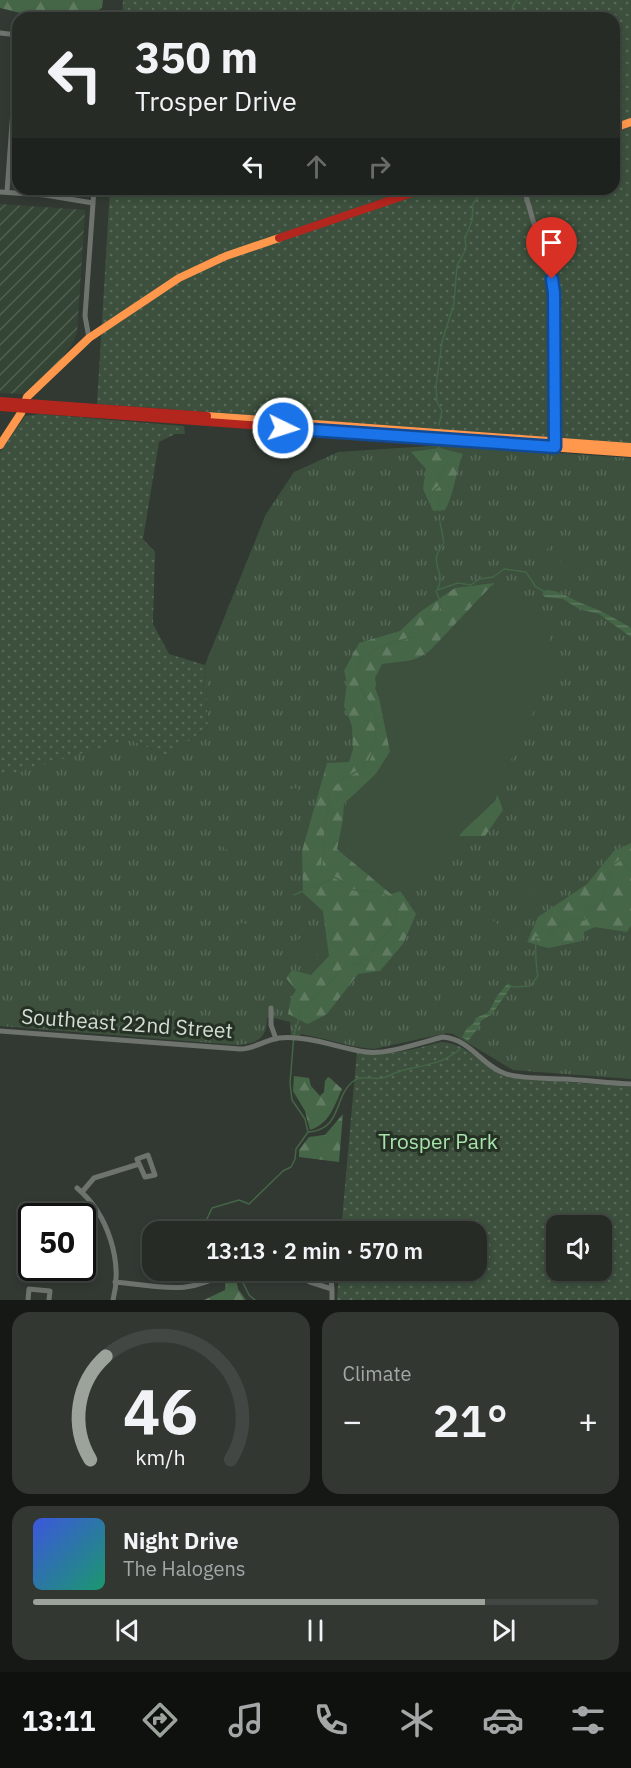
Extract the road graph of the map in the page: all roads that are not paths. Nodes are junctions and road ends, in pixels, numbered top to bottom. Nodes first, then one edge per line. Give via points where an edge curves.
1 (12, 102) edge
2 (3, 192) edge
3 (59, 195) edge
4 (94, 195) edge
5 (406, 195) edge
6 (526, 195) edge
7 (93, 203) junction
8 (89, 338) junction
9 (0, 401) edge
10 (23, 405) junction
11 (0, 407) edge
12 (555, 444) junction
13 (0, 445) edge
14 (631, 447) edge
15 (631, 453) edge
16 (271, 1008) dead end
17 (0, 1031) edge
18 (276, 1039) junction
19 (631, 1084) edge
20 (139, 1164) dead end
21 (210, 1281) edge
22 (308, 1281) edge
23 (331, 1281) edge
24 (115, 1282) junction
25 (332, 1289) junction
26 (28, 1300) edge
27 (49, 1300) edge
28 (112, 1300) edge
29 (332, 1300) edge

1 - 2 street
3 - 7 street
4 - 7 street
5 - 8 main road via 226,256 179,278
6 - 12 street via 554,293
7 - 8 street via 85,316
8 - 10 main road
9 - 10 main road
10 - 11 main road
10 - 12 main road
10 - 13 main road
12 - 14 main road
12 - 15 main road
16 - 18 street
17 - 18 street, Southeast 22nd Street via 240,1049
18 - 19 street, Southeast 22nd Street via 367,1052 443,1037 460,1041 504,1073
20 - 24 street via 94,1178 80,1190 98,1211 109,1234
21 - 24 street via 187,1288
22 - 25 street
23 - 25 street
24 - 28 street
25 - 29 street
26 - 27 street via 29,1289 50,1291

